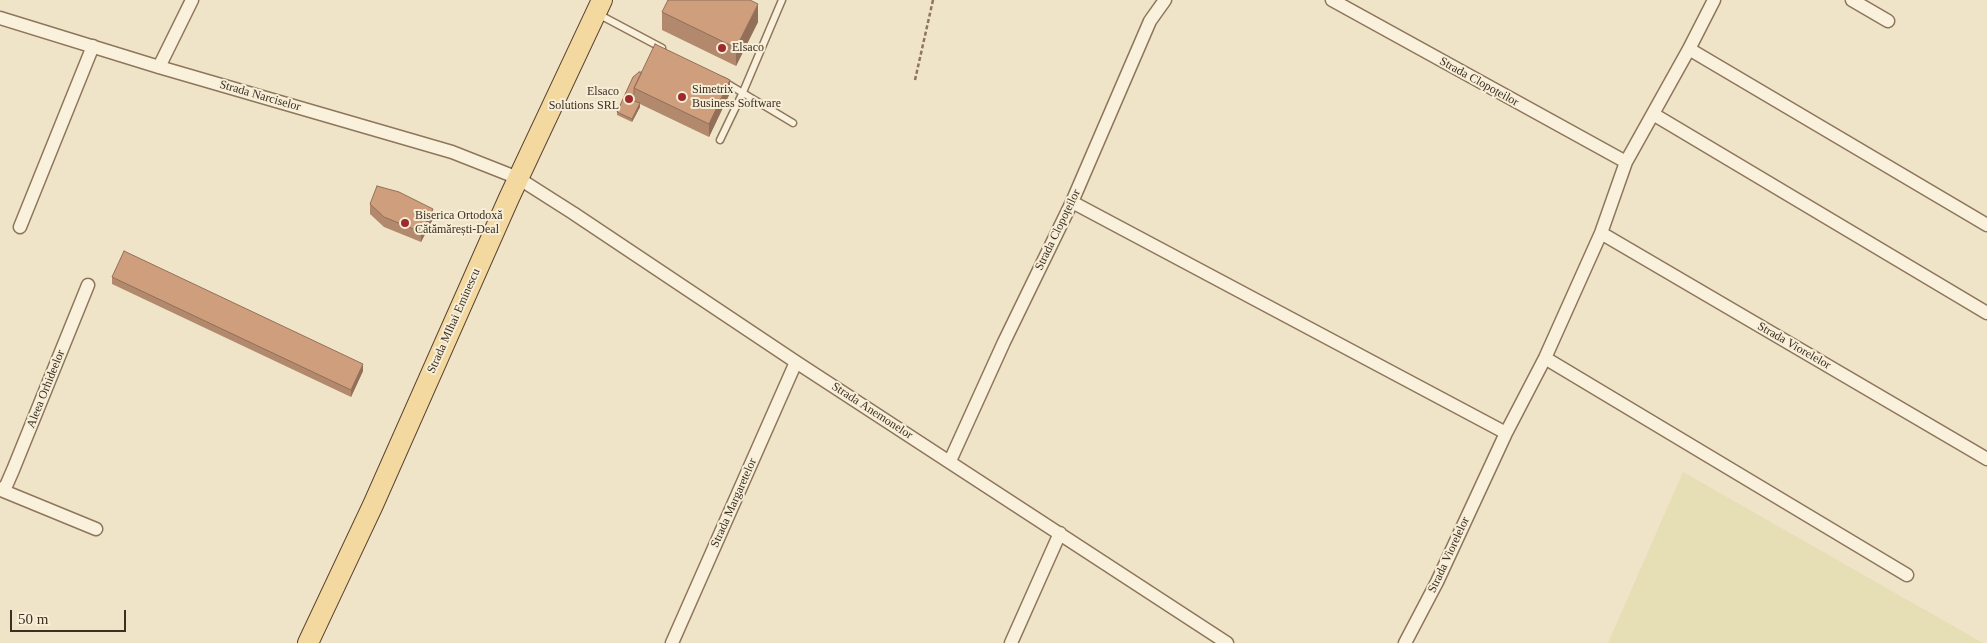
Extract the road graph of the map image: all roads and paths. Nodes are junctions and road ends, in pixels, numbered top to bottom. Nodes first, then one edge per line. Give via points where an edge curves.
1 (192, 0) edge
2 (782, 0) edge
3 (933, 0) edge
4 (1165, 0) edge
5 (1332, 0) edge
6 (1714, 0) edge
7 (1852, 0) edge
8 (599, 7) edge
9 (0, 18) edge
10 (1888, 21) dead end
11 (93, 46) junction
12 (1689, 49) junction
13 (665, 50) edge
14 (159, 67) junction
15 (717, 78) edge
16 (915, 80) dead end
17 (743, 92) junction
18 (1653, 114) junction
19 (793, 123) dead end
20 (720, 140) dead end
21 (1626, 162) junction
22 (518, 178) junction
23 (1072, 202) junction
24 (1987, 226) edge
25 (20, 227) dead end
26 (1601, 233) junction
27 (88, 285) dead end
28 (1987, 312) edge
29 (1545, 358) junction
30 (796, 362) junction
31 (1506, 432) junction
32 (1987, 459) edge
33 (950, 461) junction
34 (0, 490) edge
35 (96, 529) dead end
36 (1060, 534) junction
37 (1908, 575) dead end
38 (308, 643) edge
39 (672, 643) edge
40 (1011, 643) edge
41 (1227, 643) edge
42 (1405, 643) edge

1 - 14 street
2 - 17 lane
3 - 16 path
4 - 23 street, Strada Clopoțeilor via 1150,21
5 - 21 street, Strada Clopoțeilor
6 - 12 street, Strada Viorelelor
7 - 10 street
8 - 13 lane
8 - 22 main road, Strada MIhai Eminescu
9 - 11 street, Strada Narciselor
11 - 14 street, Strada Narciselor
11 - 25 street
12 - 18 street, Strada Viorelelor
12 - 24 street
14 - 22 street, Strada Narciselor via 452,152
15 - 17 lane
17 - 19 lane
17 - 20 lane
18 - 21 street, Strada Viorelelor
18 - 28 street
21 - 26 street, Strada Viorelelor
22 - 30 street, Strada Anemonelor
22 - 38 main road, Strada MIhai Eminescu
23 - 31 street
23 - 33 street, Strada Clopoțeilor
26 - 29 street, Strada Viorelelor
26 - 32 street, Strada Viorelelor
27 - 34 street, Aleea Orhideelor via 13,470 6,486
29 - 31 street, Strada Viorelelor
29 - 37 street
30 - 33 street, Strada Anemonelor
30 - 39 street, Strada Margaretelor
31 - 42 street, Strada Viorelelor via 1437,582
33 - 36 street, Strada Anemonelor
34 - 35 street, Aleea Orhideelor
36 - 40 street
36 - 41 street, Strada Anemonelor

